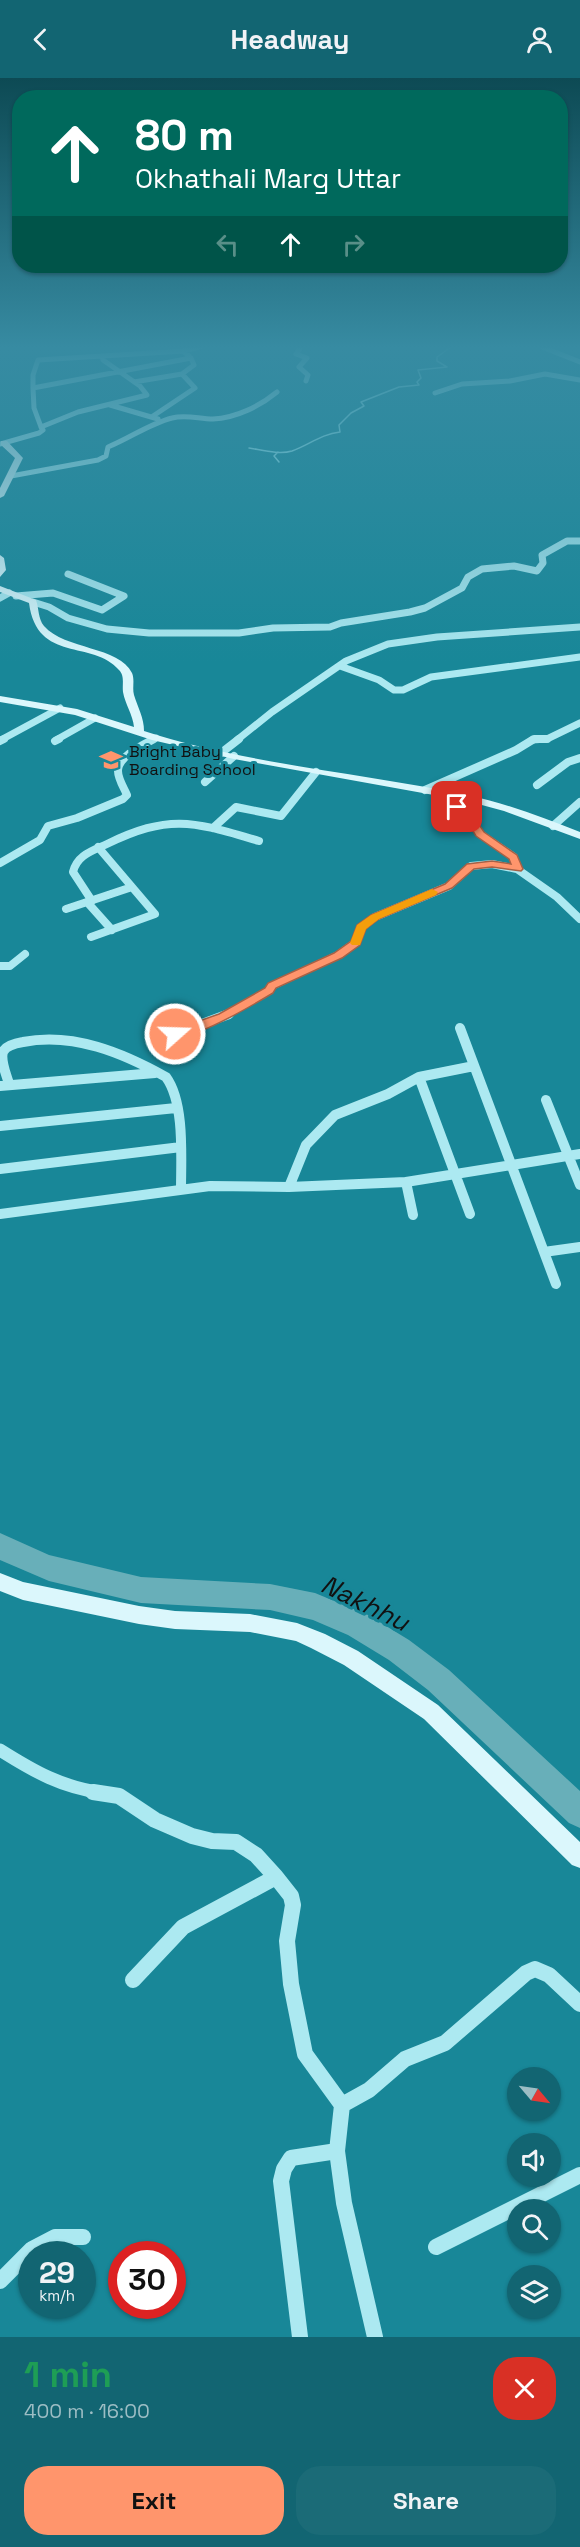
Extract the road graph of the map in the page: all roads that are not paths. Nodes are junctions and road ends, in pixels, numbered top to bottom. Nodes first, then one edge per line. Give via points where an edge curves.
1 (12, 452) edge
2 (108, 452) edge
3 (11, 476) junction
4 (0, 496) edge
5 (580, 542) edge
6 (0, 558) edge
7 (0, 574) edge
8 (68, 574) dead end
9 (6, 594) edge
10 (33, 602) junction
11 (580, 627) edge
12 (580, 657) edge
13 (340, 666) junction
14 (0, 699) edge
15 (60, 708) junction
16 (95, 718) junction
17 (580, 723) edge
18 (139, 732) junction
19 (156, 738) junction
20 (0, 741) edge
21 (55, 741) dead end
22 (221, 753) junction
23 (234, 756) junction
24 (580, 758) edge
25 (316, 772) junction
26 (206, 782) dead end
27 (537, 785) dead end
28 (425, 790) junction
29 (446, 794) junction
30 (580, 802) edge
31 (553, 826) junction
32 (213, 828) junction
33 (580, 836) edge
34 (259, 841) dead end
35 (98, 847) junction
36 (0, 863) edge
37 (518, 869) junction
38 (132, 887) junction
39 (90, 901) junction
40 (66, 909) dead end
41 (580, 920) edge
42 (112, 930) junction
43 (91, 937) dead end
44 (25, 954) dead end
45 (0, 966) edge
46 (460, 1028) dead end
47 (175, 1034) dead end
48 (474, 1066) junction
49 (158, 1072) junction
50 (419, 1077) junction
51 (5, 1085) edge
52 (546, 1101) dead end
53 (176, 1108) junction
54 (0, 1126) edge
55 (181, 1147) junction
56 (580, 1154) edge
57 (566, 1155) junction
58 (511, 1164) junction
59 (0, 1168) edge
60 (456, 1176) junction
61 (406, 1182) junction
62 (580, 1185) edge
63 (290, 1187) junction
64 (181, 1190) junction
65 (0, 1214) edge
66 (470, 1214) dead end
67 (413, 1215) dead end
68 (580, 1246) edge
69 (544, 1252) junction
70 (556, 1284) dead end
71 (0, 1582) edge
72 (0, 1750) edge
73 (580, 1857) edge
74 (276, 1877) junction
75 (133, 1980) dead end
76 (580, 2004) edge
77 (342, 2105) junction
78 (337, 2151) junction
79 (580, 2175) edge
80 (83, 2237) dead end
81 (436, 2247) dead end
82 (0, 2281) edge
83 (300, 2337) edge
84 (375, 2337) edge

1 - 3 street via 19,458
2 - 3 street via 103,458
3 - 4 street
5 - 10 street via 567,541 542,555 543,563 537,571 514,567 482,569 468,577 462,588 424,608 330,627 220,634 132,631 94,626
6 - 7 street
8 - 9 street via 124,596 102,610 53,593
9 - 10 street
10 - 18 street via 37,624 51,638 122,666 128,674 128,691 140,719
11 - 13 street via 388,644
12 - 13 street via 431,677 403,690 394,690 380,680
13 - 22 street
14 - 15 street
15 - 16 street
15 - 20 street
16 - 18 street
16 - 21 street
17 - 28 street via 547,739 534,739
18 - 19 street
19 - 22 street
19 - 36 street via 129,753 118,768 127,795 123,799 48,826 40,840
22 - 23 street
23 - 25 street
23 - 26 street
24 - 27 street
25 - 28 street
25 - 32 street via 281,816 236,807
28 - 29 street
29 - 31 street via 508,809
29 - 37 street via 469,816 480,834 514,858
30 - 31 street
31 - 33 street
32 - 34 street
32 - 35 street via 178,822 149,826
35 - 38 street
35 - 39 street via 74,865 73,872
37 - 41 street via 557,897
37 - 47 street via 492,864 471,866 448,886 375,917 361,928 356,942 338,955 272,986 223,1017
38 - 39 street
38 - 42 street via 155,914
39 - 40 street
39 - 42 street
42 - 43 street
44 - 45 street via 10,966
46 - 48 street
48 - 50 street
48 - 58 street
49 - 51 street
49 - 51 street via 76,1040 17,1042 2,1054
49 - 53 street via 170,1080
50 - 60 street
50 - 63 street via 335,1115 306,1145
52 - 57 street
53 - 54 street
53 - 55 street
55 - 59 street
55 - 64 street
56 - 57 street
57 - 58 street
57 - 62 street
58 - 60 street
58 - 69 street
60 - 61 street
60 - 66 street
61 - 63 street
61 - 67 street
63 - 64 street via 210,1186
64 - 65 street
68 - 69 street
69 - 70 street
71 - 73 street via 22,1591 139,1615 250,1623 297,1632 318,1641 351,1658 431,1712
72 - 74 street via 75,1789 119,1796 155,1820 192,1836 236,1842
74 - 75 street via 183,1927
74 - 77 street via 293,1905 287,1941 305,2054
76 - 77 street via 549,1975 535,1969 445,2043 405,2059 369,2090
77 - 78 street
78 - 83 street via 291,2158 281,2181
78 - 84 street via 344,2203
79 - 81 street
80 - 82 street via 55,2237 32,2249

